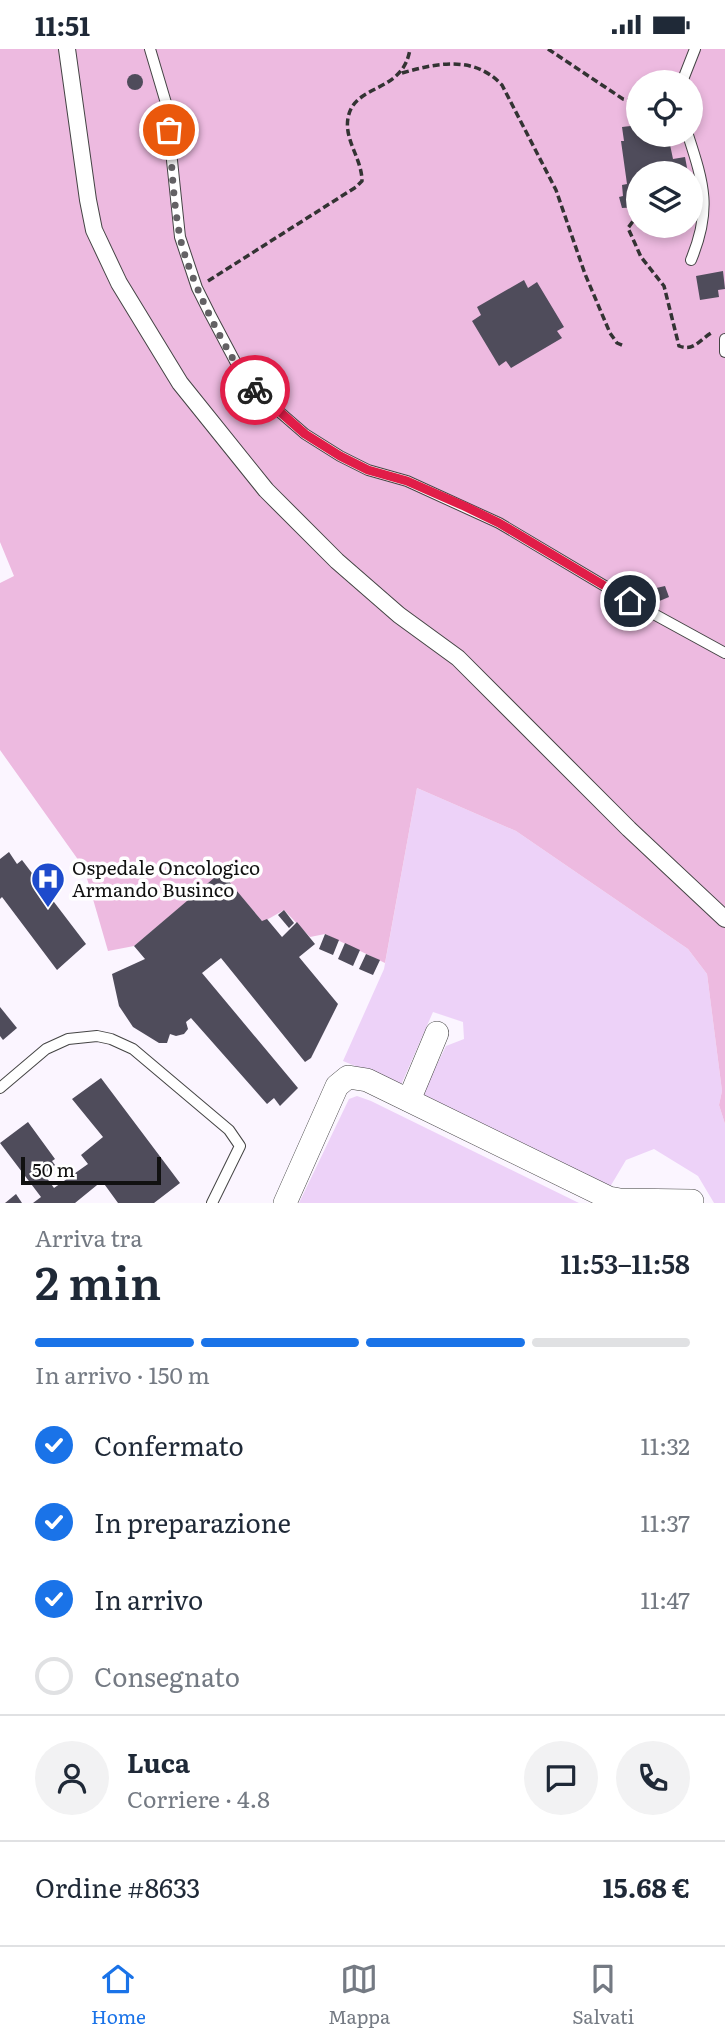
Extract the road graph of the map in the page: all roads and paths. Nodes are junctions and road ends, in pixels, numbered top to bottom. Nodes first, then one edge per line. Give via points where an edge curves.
1 (67, 49) edge
2 (150, 49) edge
3 (410, 49) edge
4 (548, 49) edge
5 (695, 49) edge
6 (686, 70) edge
7 (402, 73) junction
8 (626, 100) edge
9 (692, 147) edge
10 (632, 238) edge
11 (691, 260) dead end
12 (197, 288) junction
13 (723, 336) edge
14 (624, 346) dead end
15 (725, 352) edge
16 (725, 653) edge
17 (725, 919) edge
18 (437, 1033) dead end
19 (0, 1088) edge
20 (409, 1100) junction
21 (692, 1201) dead end
22 (212, 1203) edge
23 (285, 1203) edge

1 - 17 street via 94,230 119,283 180,383 266,490 328,552 399,615 458,658
2 - 12 lane via 166,103 180,237
3 - 7 path
4 - 8 path
5 - 6 lane
7 - 12 path via 361,97 348,117 362,181
7 - 14 path via 442,65 476,66 502,85 556,190 610,333
9 - 11 lane via 705,201
10 - 13 path via 640,257 664,286 679,346 693,348 714,331
12 - 16 lane via 253,388 305,434 368,470 407,481 499,523
13 - 15 lane
18 - 20 street
19 - 22 lane via 46,1049 68,1039 97,1036 133,1049 229,1130 240,1146
20 - 21 street via 609,1198
20 - 23 street via 348,1076 337,1086

